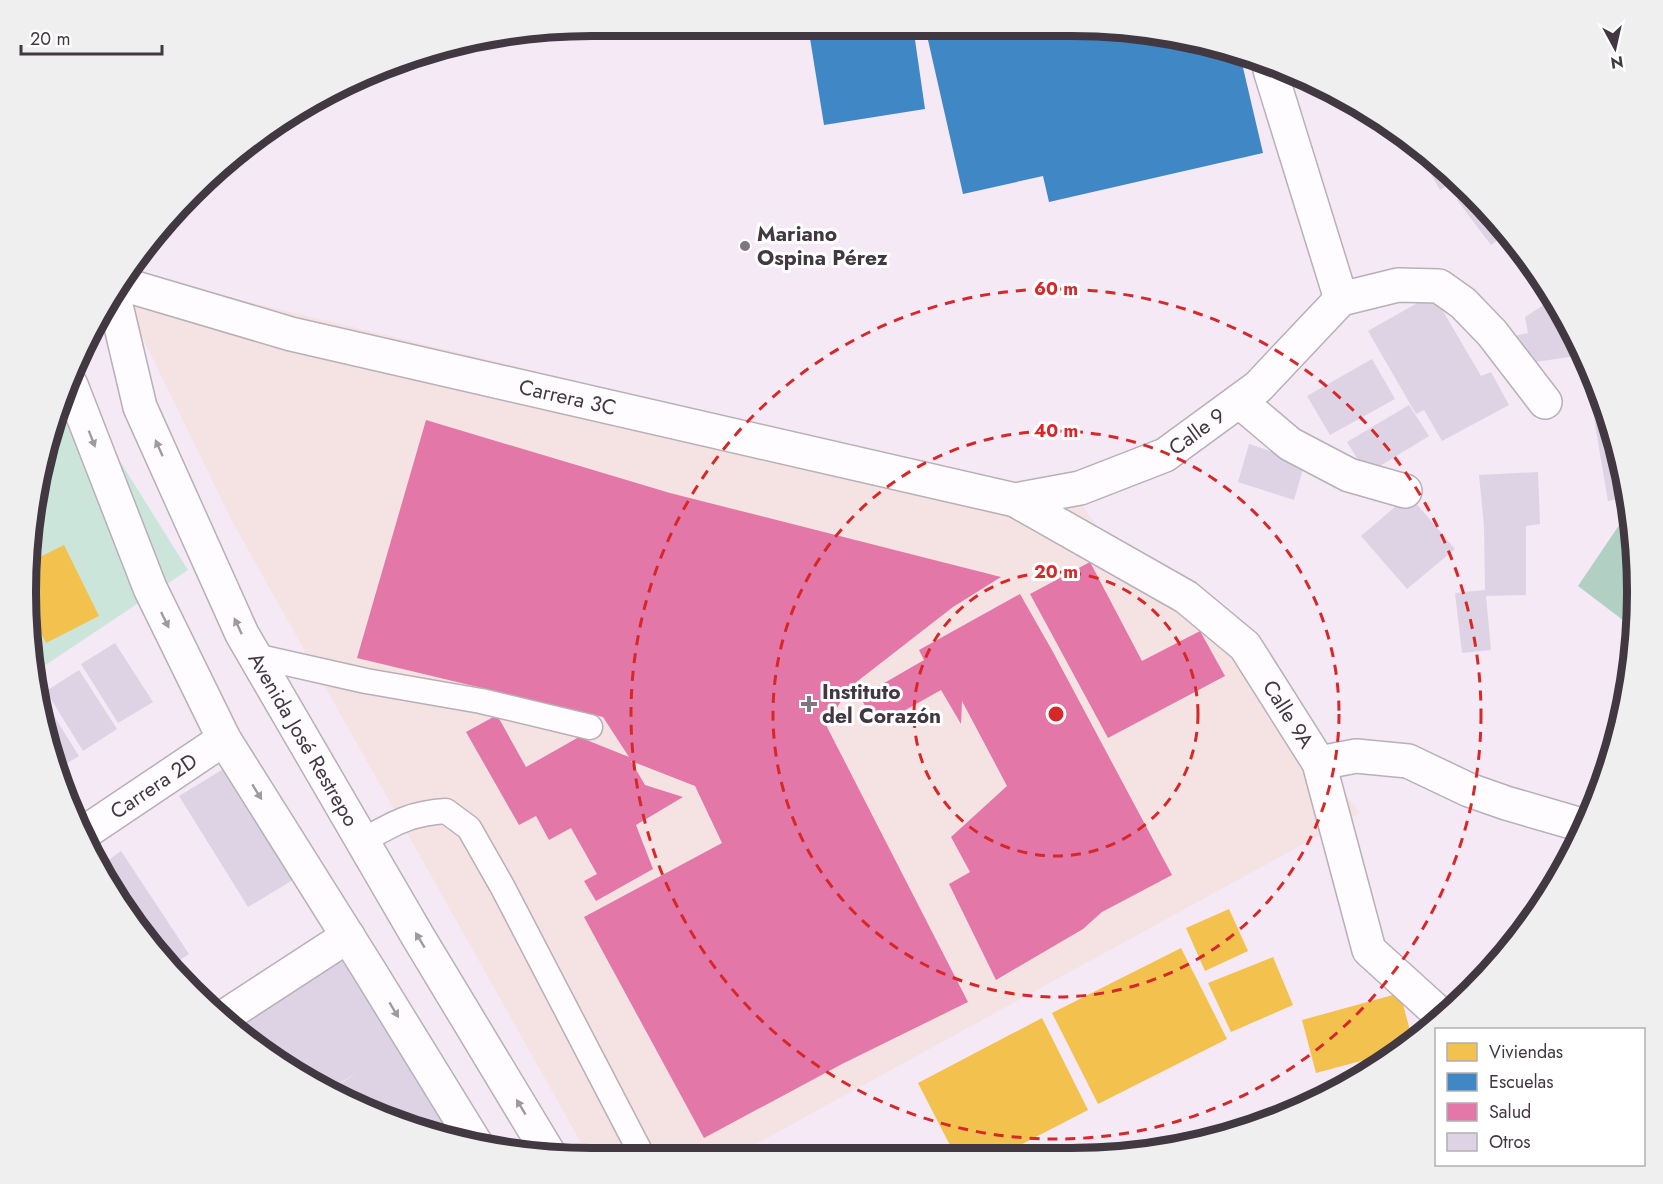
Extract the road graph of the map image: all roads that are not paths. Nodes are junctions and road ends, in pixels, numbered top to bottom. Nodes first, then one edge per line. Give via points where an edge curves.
1 (1271, 73) edge
2 (128, 286) edge
3 (1341, 299) junction
4 (116, 305) edge
5 (74, 392) edge
6 (1239, 401) junction
7 (1545, 402) dead end
8 (1405, 490) dead end
9 (1015, 500) junction
10 (255, 656) junction
11 (591, 728) dead end
12 (224, 739) junction
13 (1319, 763) junction
14 (1577, 823) edge
15 (89, 830) edge
16 (362, 841) junction
17 (348, 936) junction
18 (1436, 1011) edge
19 (229, 1013) edge
20 (470, 1134) edge
21 (544, 1146) edge
22 (638, 1148) edge

1 - 3 street
2 - 9 street, Carrera 3C via 291,334
3 - 6 street, Calle 9 via 1258,387
3 - 7 street via 1398,285 1439,286 1463,303 1492,333
10 -> 4 street, Avenida José Restrepo via 140,406
5 -> 12 street via 150,588
6 - 8 street via 1290,444 1349,475
6 - 9 street, Calle 9 via 1165,455 1080,488
9 - 13 street, Calle 9A via 1186,597 1245,646
10 - 11 lane via 481,701
10 - 16 street, Avenida José Restrepo
12 - 15 street, Carrera 2D
12 -> 17 street
13 - 14 street via 1356,756 1408,761 1469,790
13 - 18 street, Calle 9A via 1369,950
21 -> 16 street, Avenida José Restrepo
16 - 22 lane via 425,812 446,811 469,828
17 - 19 street
17 -> 20 street

